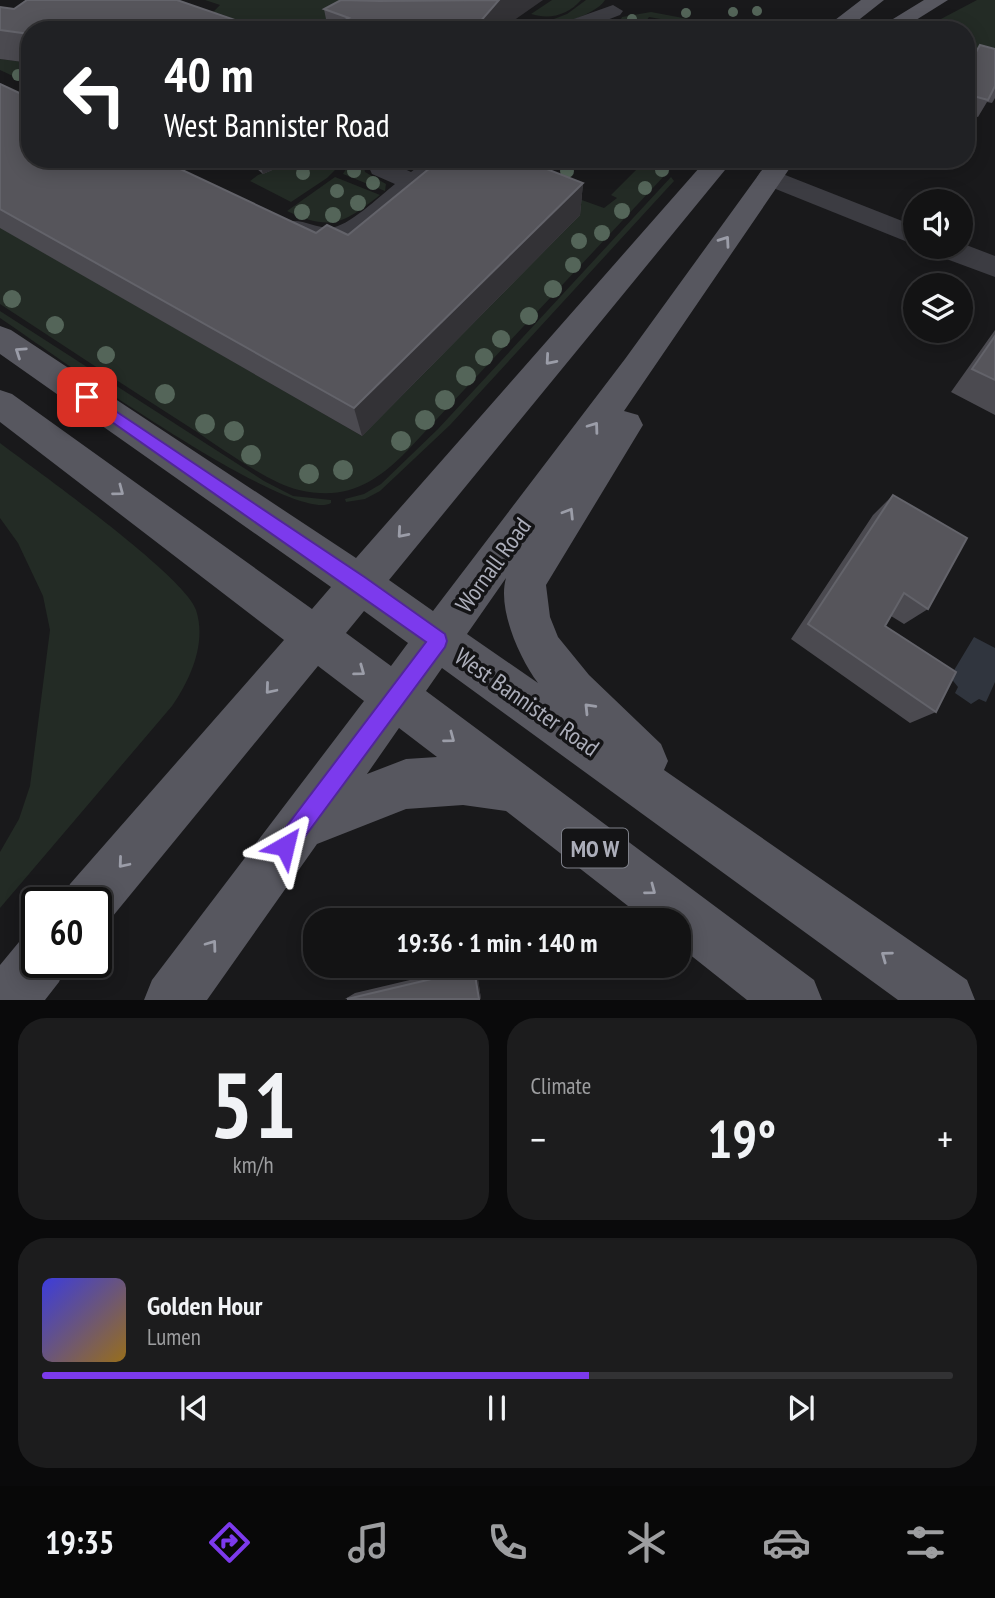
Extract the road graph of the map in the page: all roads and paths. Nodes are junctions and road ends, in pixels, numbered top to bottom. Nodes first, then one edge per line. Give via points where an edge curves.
1 (873, 0) edge
2 (882, 0) edge
3 (934, 2) edge
4 (616, 6) edge
5 (834, 20) edge
6 (582, 21) edge
7 (607, 21) edge
8 (901, 21) edge
9 (394, 168) edge
10 (713, 168) edge
11 (776, 168) edge
12 (436, 179) edge
13 (272, 217) edge
14 (903, 230) edge
15 (973, 259) edge
16 (995, 267) edge
17 (0, 338) edge
18 (637, 368) junction
19 (0, 403) edge
20 (359, 583) junction
21 (314, 637) junction
22 (438, 641) junction
23 (396, 696) junction
24 (517, 788) junction
25 (301, 825) junction
26 (726, 841) junction
27 (103, 887) edge
28 (26, 978) edge
29 (8, 999) edge
30 (172, 999) edge
31 (794, 999) edge
32 (947, 999) edge

1 - 5 main road
2 - 3 main road
3 - 8 main road
4 - 6 street
4 - 7 street
9 - 12 street
10 -> 20 main road
11 - 14 street
18 -> 11 main road, Wornall Road
12 - 13 street via 343,235 318,236
15 - 16 street
20 -> 17 main road, West Bannister Road
22 -> 18 main road, Wornall Road
26 -> 18 main road via 573,691 540,650 529,617 525,582 635,409
19 -> 21 main road, MO W
20 - 21 main road
20 - 22 main road, West Bannister Road
21 -> 23 main road, MO W
21 -> 27 main road
22 - 23 main road, Wornall Road
22 - 26 main road, West Bannister Road
23 -> 24 main road, MO W
23 - 25 main road, Wornall Road
24 - 25 main road via 463,780 406,784
24 -> 31 main road, MO W
30 -> 25 main road, Wornall Road
32 -> 26 main road, West Bannister Road
28 - 29 main road

